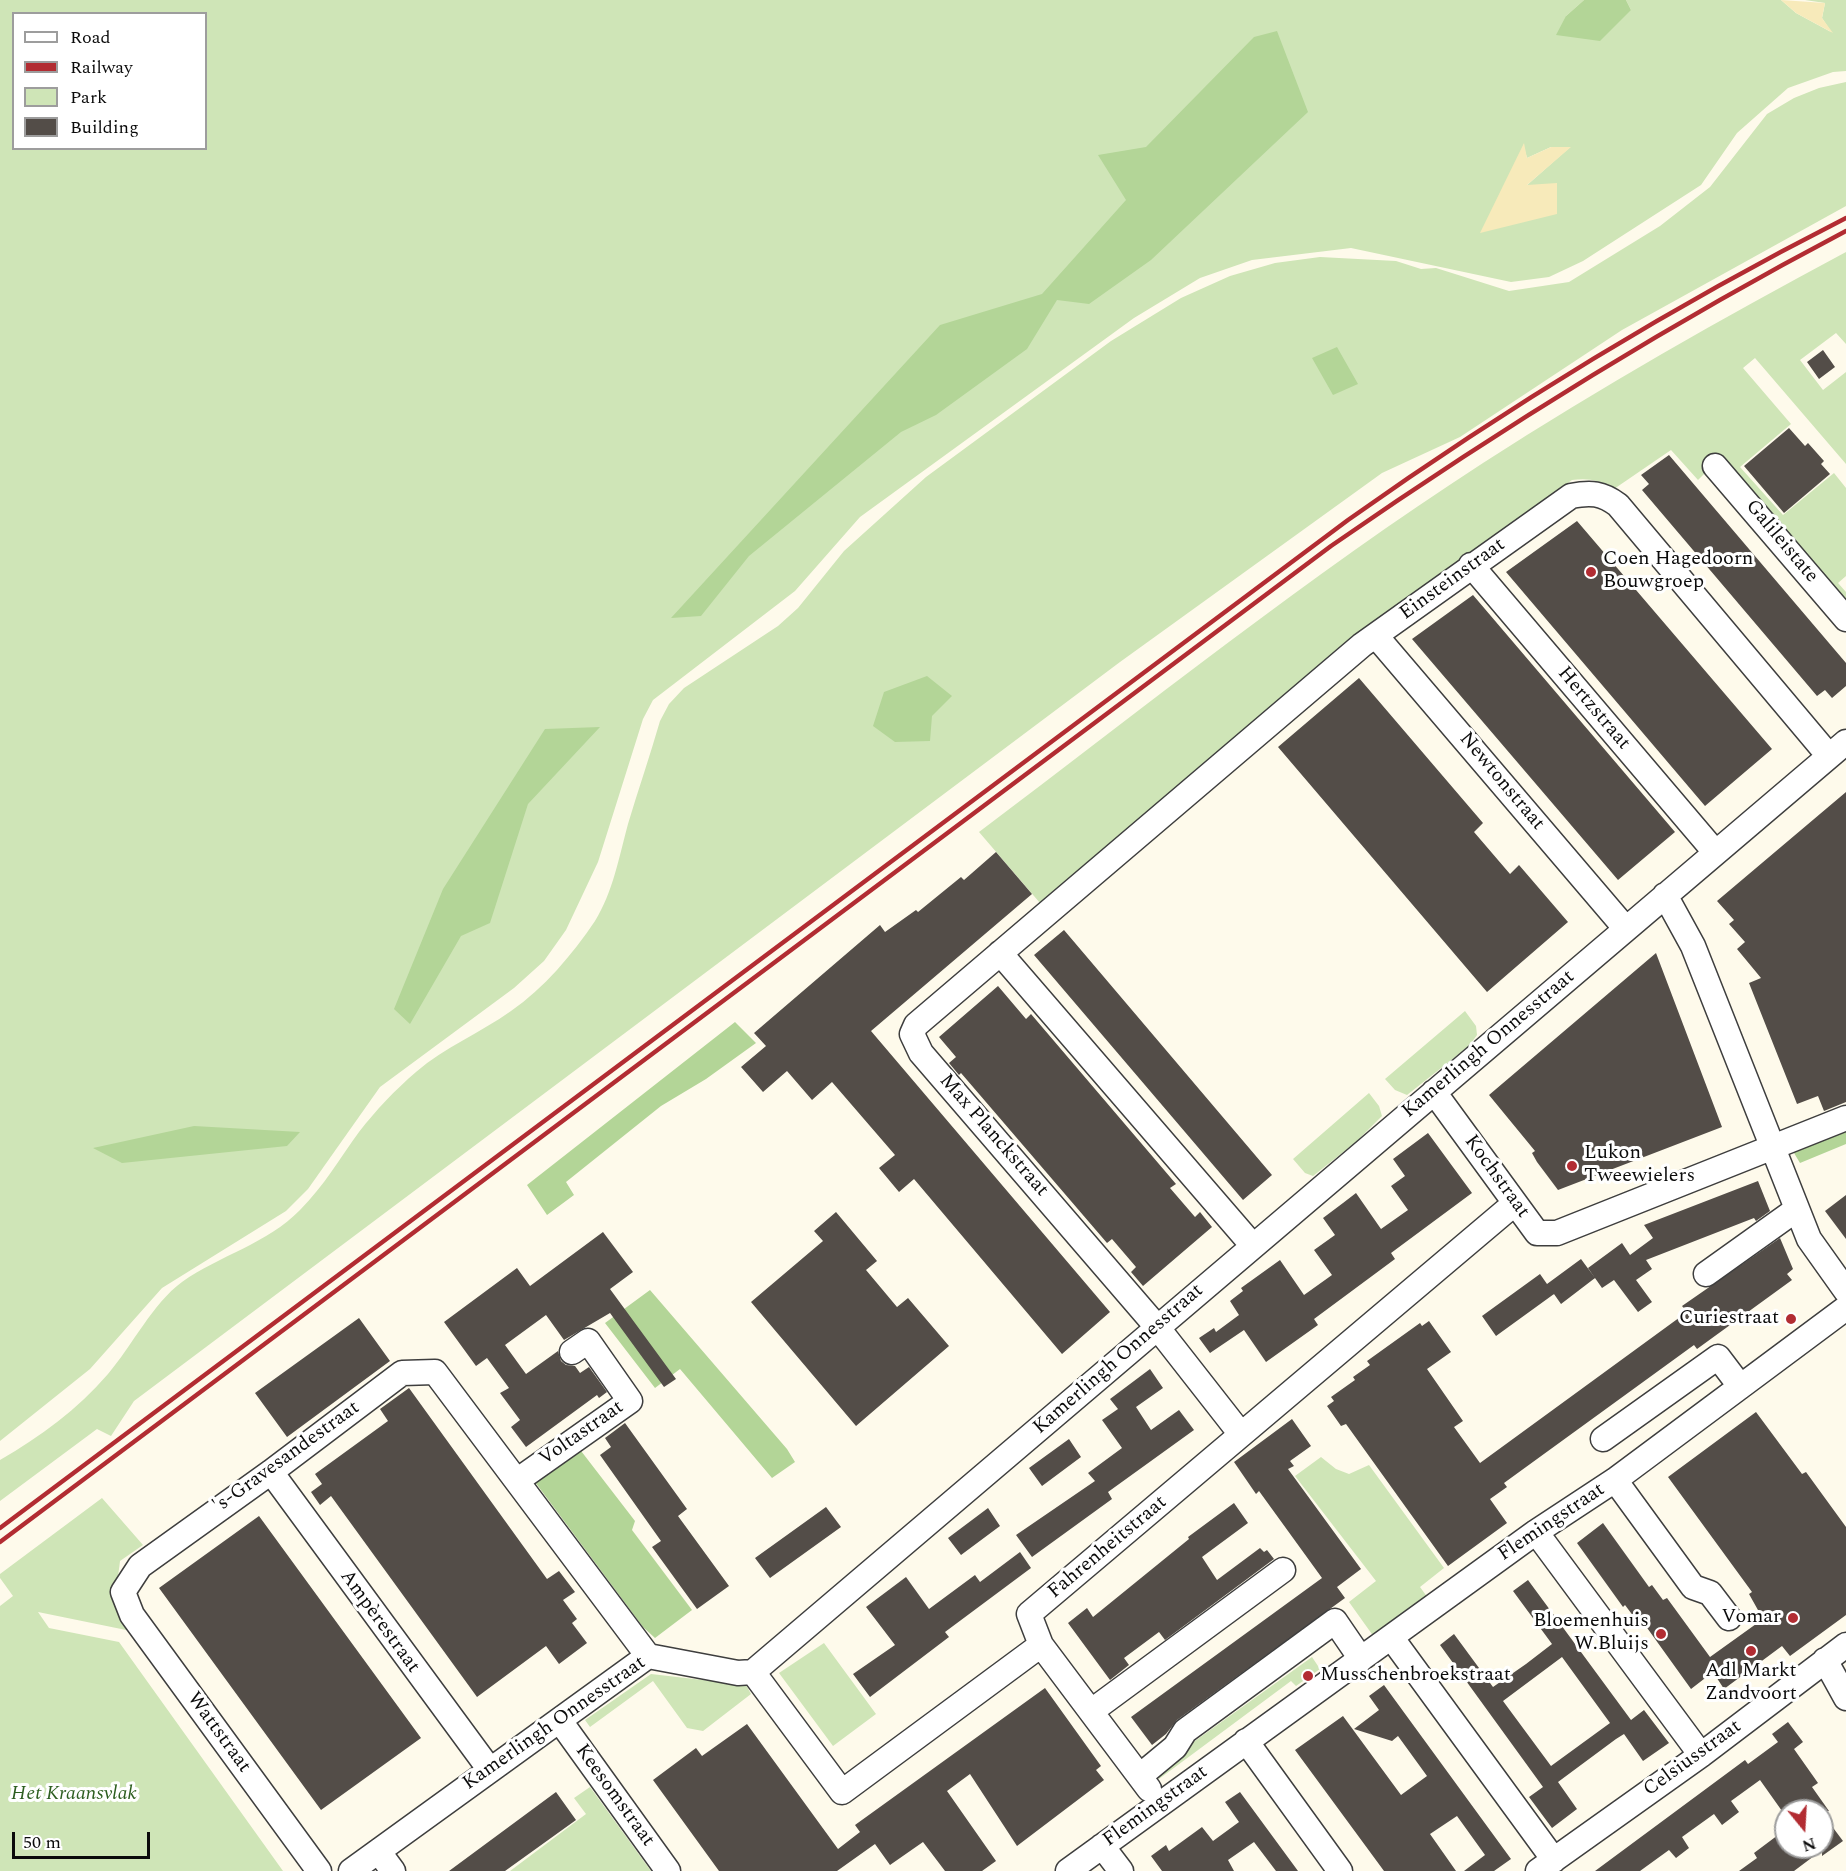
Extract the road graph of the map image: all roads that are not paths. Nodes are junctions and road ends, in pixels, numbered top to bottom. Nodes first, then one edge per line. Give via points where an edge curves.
1 (1716, 466) dead end
2 (1471, 565) junction
3 (1846, 619) edge
4 (1376, 636) junction
5 (1838, 749) edge
6 (1715, 852) junction
7 (1665, 896) junction
8 (1048, 912) joint
9 (1626, 928) junction
10 (1000, 952) junction
11 (1434, 1092) junction
12 (1846, 1118) edge
13 (1771, 1146) junction
14 (1514, 1204) junction
15 (1797, 1209) junction
16 (1253, 1246) junction
17 (1706, 1274) dead end
18 (1846, 1291) edge
19 (1846, 1308) edge
20 (1157, 1327) junction
21 (572, 1352) dead end
22 (1740, 1386) junction
23 (1240, 1433) junction
24 (1603, 1439) dead end
25 (270, 1472) junction
26 (518, 1480) junction
27 (1615, 1480) junction
28 (1536, 1532) junction
29 (1283, 1570) dead end
30 (123, 1592) joint
31 (1729, 1618) dead end
32 (1391, 1636) junction
33 (1041, 1644) junction
34 (1846, 1645) edge
35 (648, 1656) junction
36 (1361, 1659) junction
37 (1825, 1660) junction
38 (753, 1672) junction
39 (1846, 1698) edge
40 (1093, 1710) junction
41 (560, 1721) junction
42 (1246, 1741) junction
43 (1701, 1755) junction
44 (490, 1770) junction
45 (1140, 1776) junction
46 (1160, 1804) junction
47 (1102, 1846) junction
48 (379, 1852) junction
49 (1546, 1866) edge
50 (319, 1871) edge
51 (351, 1871) edge
52 (393, 1871) edge
53 (668, 1871) edge
54 (1068, 1871) edge
55 (1120, 1871) edge
56 (1340, 1871) edge

1 - 3 street, Galileistate
2 - 4 street, Einsteinstraat
2 - 5 street, Einsteinstraat via 1571,496 1593,493 1610,499
2 - 6 street, Hertzstraat
4 - 8 street, Einsteinstraat
4 - 9 street, Newtonstraat
5 - 6 street, Kamerlingh Onnesstraat
6 - 7 street, Kamerlingh Onnesstraat
7 - 9 street, Kamerlingh Onnesstraat
7 - 13 street via 1693,946
8 - 10 street, Max Planckstraat
9 - 11 street, Kamerlingh Onnesstraat
10 - 16 street
10 - 20 street, Max Planckstraat via 916,1024 913,1040
11 - 14 street, Kochstraat
11 - 16 street, Kamerlingh Onnesstraat
12 - 13 street
13 - 14 street, Kochstraat via 1557,1233 1537,1233
13 - 15 street
14 - 23 street, Fahrenheitstraat
15 - 17 street
15 - 18 street via 1809,1239
16 - 20 street, Kamerlingh Onnesstraat
19 - 22 street, Flemingstraat
20 - 23 street
20 - 38 street, Kamerlingh Onnesstraat
21 - 26 street, Voltastraat via 588,1341 630,1401
22 - 24 street via 1718,1357
22 - 27 street, Flemingstraat
23 - 33 street, Fahrenheitstraat via 1029,1614
25 - 26 street, 's-Gravesandestraat via 402,1373 435,1372
25 - 30 street, 's-Gravesandestraat via 140,1566
25 - 44 street, Ampèrestraat
26 - 35 street
27 - 28 street, Flemingstraat
27 - 31 street via 1693,1587 1710,1593
28 - 32 street, Flemingstraat
28 - 43 street
29 - 40 street
30 - 50 street, Wattstraat via 132,1615
32 - 36 street, Flemingstraat
32 - 49 street
33 - 38 street via 842,1792
33 - 40 street
34 - 37 street, Celsiusstraat
35 - 38 street, Kamerlingh Onnesstraat
35 - 41 street, Kamerlingh Onnesstraat
36 - 42 street, Flemingstraat
36 - 45 street, Flemingstraat via 1335,1621 1185,1731 1175,1747
37 - 39 street
37 - 43 street, Celsiusstraat
40 - 45 street
41 - 44 street, Kamerlingh Onnesstraat
41 - 53 street, Keesomstraat
42 - 46 street, Flemingstraat
42 - 56 street
43 - 49 street, Celsiusstraat
44 - 48 street, Kamerlingh Onnesstraat
45 - 46 street
46 - 47 street, Flemingstraat
47 - 54 street, Flemingstraat
47 - 55 street
48 - 51 street, Kamerlingh Onnesstraat
48 - 52 street

